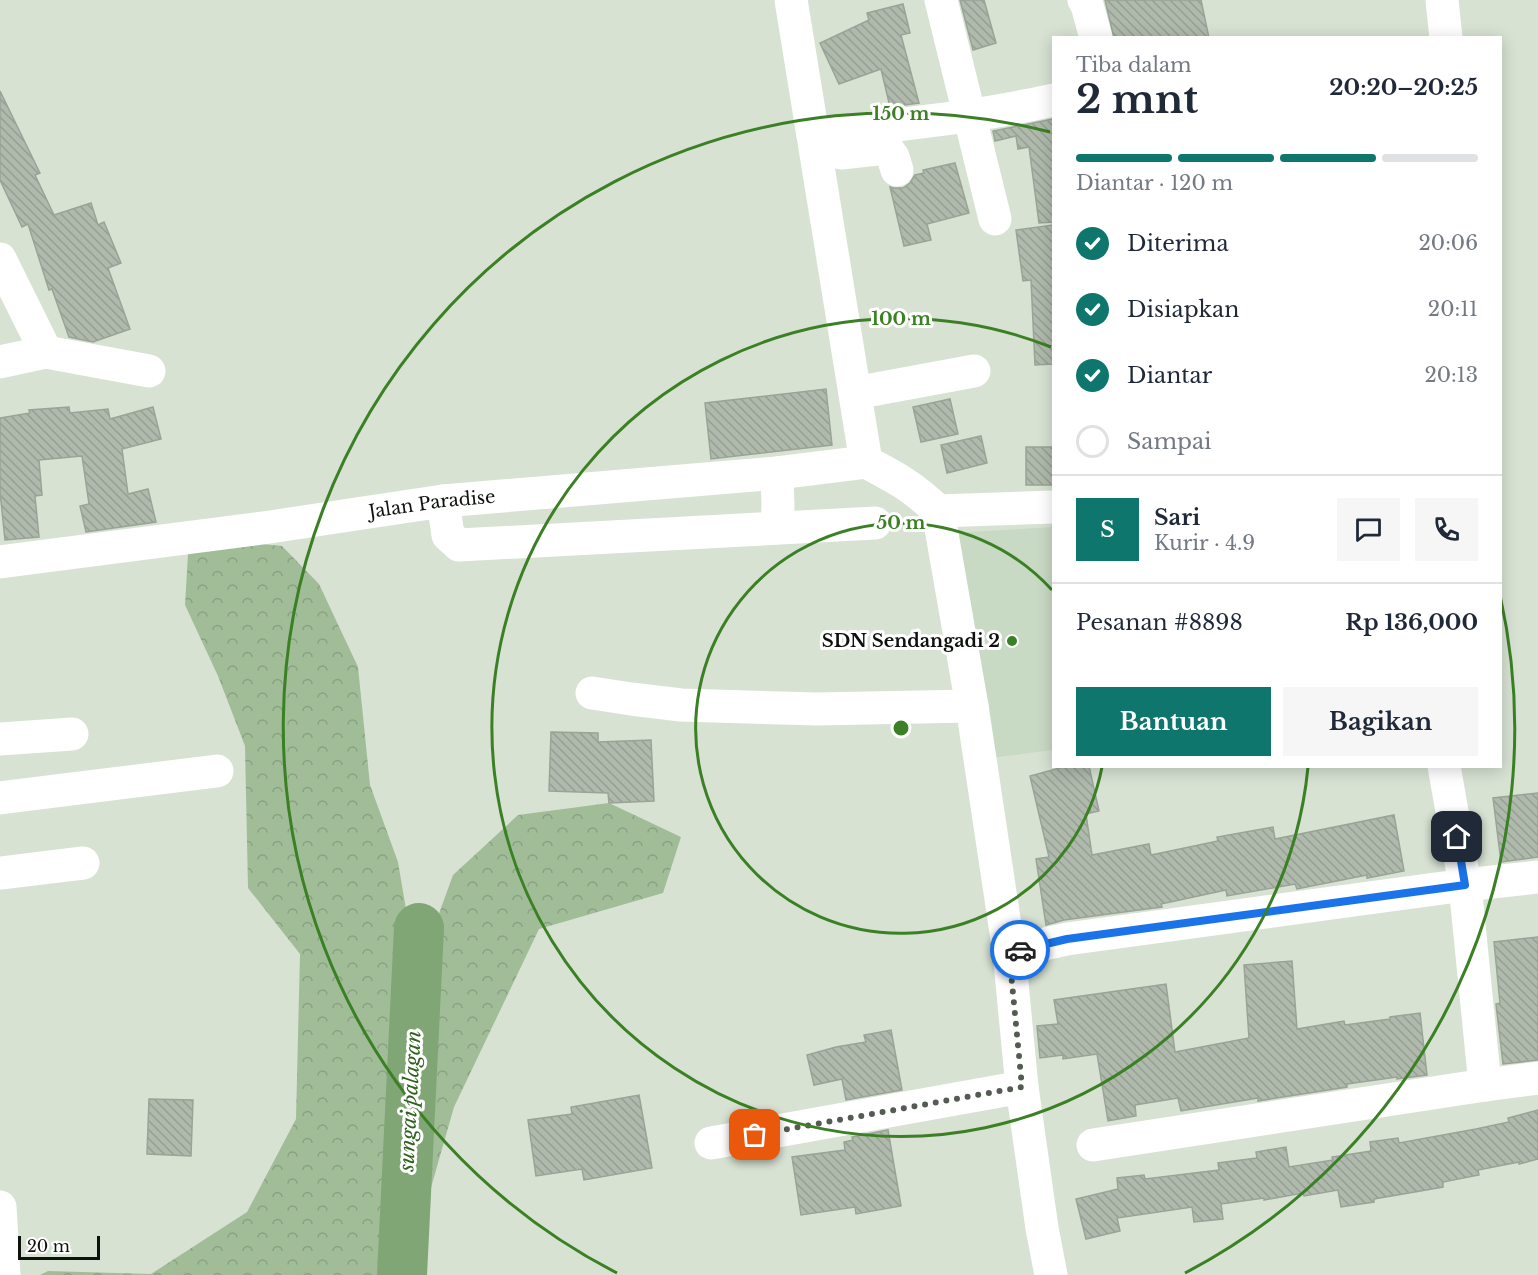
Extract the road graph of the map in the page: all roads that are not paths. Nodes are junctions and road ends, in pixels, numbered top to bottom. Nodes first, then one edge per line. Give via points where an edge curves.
1 (791, 0) edge
2 (941, 0) edge
3 (1084, 0) edge
4 (1442, 0) edge
5 (1095, 36) edge
6 (1446, 36) edge
7 (1052, 100) edge
8 (970, 116) junction
9 (815, 145) junction
10 (897, 171) dead end
11 (995, 219) dead end
12 (0, 259) edge
13 (46, 352) junction
14 (0, 362) edge
15 (149, 371) dead end
16 (974, 371) dead end
17 (855, 393) junction
18 (866, 462) junction
19 (777, 473) junction
20 (443, 501) junction
21 (1052, 507) edge
22 (938, 511) junction
23 (875, 523) dead end
24 (777, 528) junction
25 (0, 562) edge
26 (592, 693) dead end
27 (972, 706) junction
28 (72, 734) dead end
29 (0, 739) edge
30 (1444, 768) edge
31 (217, 771) dead end
32 (0, 798) edge
33 (82, 863) dead end
34 (0, 873) edge
35 (1538, 877) edge
36 (1465, 885) junction
37 (1009, 952) junction
38 (1538, 1078) edge
39 (1485, 1085) junction
40 (1022, 1087) junction
41 (711, 1143) dead end
42 (1093, 1144) dead end
43 (0, 1208) edge
44 (4, 1275) edge
45 (1051, 1275) edge

1 - 9 street
2 - 8 street
3 - 5 street
4 - 6 street
7 - 8 street
8 - 9 street
8 - 11 street
9 - 10 street via 888,150
9 - 17 street
12 - 13 street
13 - 14 street
13 - 15 street
16 - 17 street
17 - 18 street
18 - 19 street, Jalan Paradise
18 - 22 street via 896,477
19 - 20 street, Jalan Paradise
19 - 24 street
20 - 24 street via 448,534 459,544
20 - 25 street, Jalan Paradise
21 - 22 street
22 - 27 street
23 - 24 street
26 - 27 street via 681,705 760,708
27 - 37 street
28 - 29 street
30 - 36 street
31 - 32 street
33 - 34 street
35 - 36 street
36 - 37 street via 1067,939
36 - 39 street
37 - 40 street
38 - 39 street
39 - 42 street
40 - 41 street
40 - 45 street
43 - 44 street

